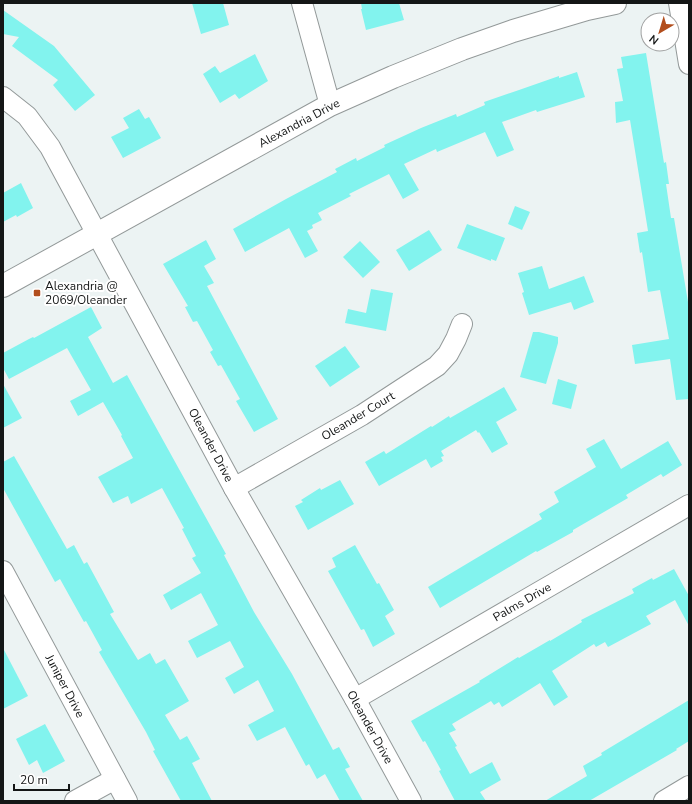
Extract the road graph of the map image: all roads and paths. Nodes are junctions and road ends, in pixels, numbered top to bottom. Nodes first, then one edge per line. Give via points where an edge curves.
1 (302, 3) edge
2 (614, 3) edge
3 (679, 3) edge
4 (689, 64) edge
5 (3, 97) edge
6 (330, 106) junction
7 (98, 235) junction
8 (3, 286) edge
9 (462, 324) dead end
10 (234, 488) junction
11 (689, 505) edge
12 (3, 571) edge
13 (355, 699) junction
14 (115, 779) junction
15 (689, 786) edge
16 (75, 801) edge
17 (127, 801) edge
18 (411, 801) edge
19 (664, 801) edge

1 - 6 street
2 - 6 street, Alexandria Drive via 587,9 462,49
3 - 4 street
5 - 7 street, Oleander Drive via 27,116 50,147
6 - 7 street, Alexandria Drive
7 - 8 street, Alexandria Drive
7 - 10 street, Oleander Drive
9 - 10 street, Oleander Court via 448,354 437,366 362,415
10 - 13 street, Oleander Drive
11 - 13 street, Palms Drive
12 - 14 street, Juniper Drive
13 - 18 street, Oleander Drive
14 - 16 street
14 - 17 street, Juniper Drive
15 - 19 street

